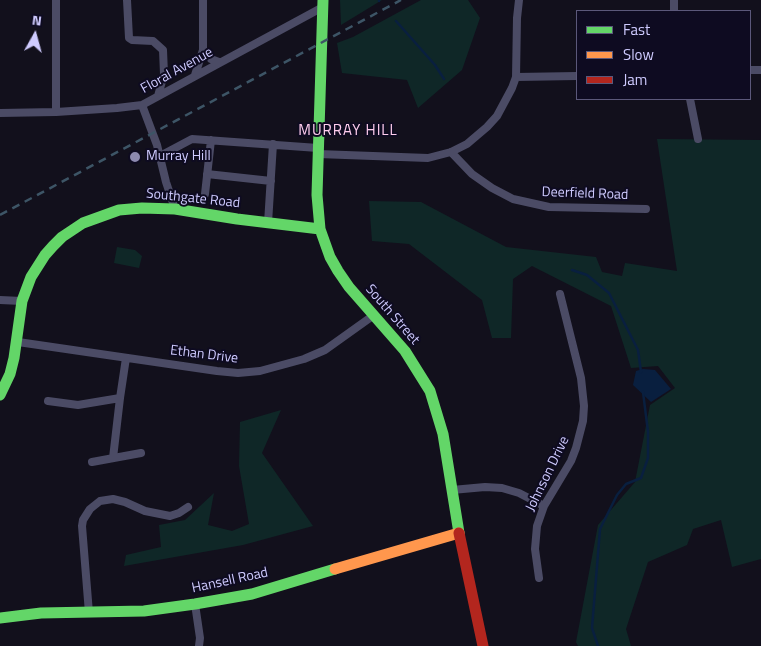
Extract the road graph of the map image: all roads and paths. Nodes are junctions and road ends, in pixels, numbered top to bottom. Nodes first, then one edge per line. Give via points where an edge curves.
1 (56, 0) edge
2 (127, 0) edge
3 (203, 0) edge
4 (520, 0) edge
5 (323, 4) edge
6 (203, 50) junction
7 (219, 62) junction
8 (164, 74) junction
9 (195, 75) junction
10 (576, 76) edge
11 (516, 77) junction
12 (177, 85) junction
13 (158, 96) junction
14 (690, 100) edge
15 (142, 105) junction
16 (56, 112) junction
17 (0, 113) edge
18 (698, 139) dead end
19 (211, 140) junction
20 (273, 144) junction
21 (318, 151) junction
22 (452, 152) junction
23 (160, 156) junction
24 (207, 174) junction
25 (270, 181) junction
26 (205, 194) dead end
27 (176, 209) junction
28 (646, 209) dead end
29 (268, 223) junction
30 (320, 229) junction
31 (560, 294) dead end
32 (0, 300) edge
33 (22, 301) junction
34 (374, 315) junction
35 (18, 342) junction
36 (126, 358) junction
37 (0, 395) edge
38 (120, 398) junction
39 (48, 401) dead end
40 (141, 453) dead end
41 (113, 458) junction
42 (92, 462) dead end
43 (452, 490) junction
44 (544, 506) junction
45 (188, 507) dead end
46 (459, 533) junction
47 (538, 578) dead end
48 (195, 604) junction
49 (89, 613) junction
50 (0, 618) edge
51 (199, 646) edge
52 (483, 646) edge

1 - 16 street
2 - 8 street via 129,38 149,40 163,50
3 - 6 street
4 - 11 street
5 - 7 street, Floral Avenue
5 - 21 street, South Street
6 - 7 street
6 - 9 street
7 - 9 street, Floral Avenue
8 - 12 street
8 - 13 street
9 - 12 street, Floral Avenue
10 - 11 street
11 - 22 street via 505,101 487,127 468,144
12 - 13 street, Floral Avenue
13 - 15 street, Floral Avenue
14 - 18 street
15 - 16 street, Floral Avenue
15 - 23 street
16 - 17 street, Floral Avenue
19 - 20 street
19 - 23 street via 187,140
19 - 24 street
20 - 21 street
20 - 25 street
21 - 22 street via 428,158
21 - 30 street, South Street
22 - 28 street, Deerfield Road via 472,174 522,202 549,207
23 - 27 street
24 - 25 street
24 - 26 street
25 - 29 street
27 - 29 street, Southgate Road
27 - 33 street, Southgate Road via 119,210 83,223 45,254
29 - 30 street, Southgate Road
30 - 34 street, South Street via 338,272
31 - 44 street, Johnson Drive via 581,378 583,420 571,461
32 - 33 street
33 - 35 street, Southgate Road
34 - 36 street, Ethan Drive via 325,350 304,360 260,371 217,372
34 - 43 street, South Street via 405,351 430,391 443,434
35 - 36 street, Ethan Drive
35 - 37 street, Southgate Road via 10,374
36 - 38 street
38 - 39 street via 78,405
38 - 41 street
40 - 41 street
41 - 42 street
43 - 44 street via 502,488
43 - 46 street, South Street
44 - 47 street, Johnson Drive via 535,537
45 - 49 street via 170,516 113,499 100,501 90,509 82,526
46 - 48 street, Hansell Road via 252,594
46 - 52 street, South Street
48 - 49 street, Hansell Road via 144,611
48 - 51 street
49 - 50 street, Hansell Road via 40,613

